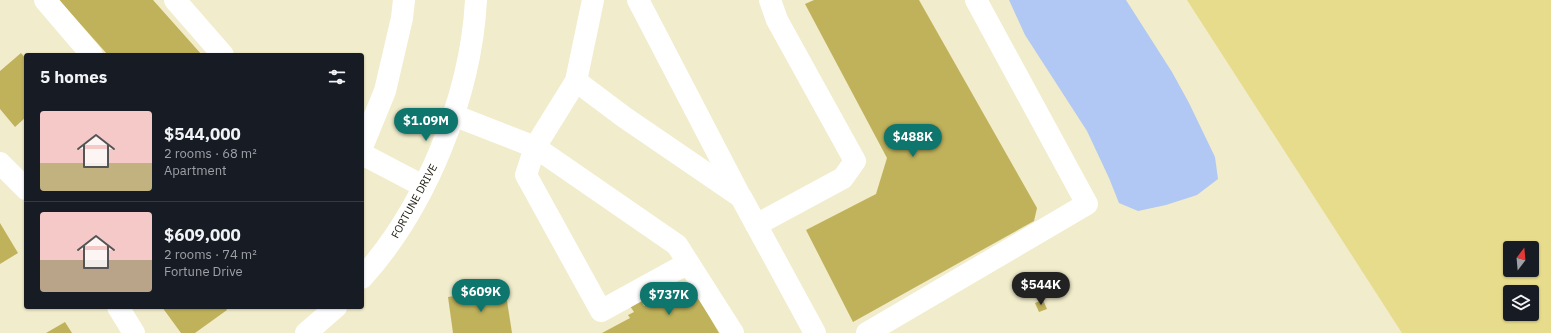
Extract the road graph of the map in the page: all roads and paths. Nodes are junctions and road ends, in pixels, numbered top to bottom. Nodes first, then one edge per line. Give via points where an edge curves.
1 (44, 0) edge
2 (175, 0) edge
3 (404, 0) edge
4 (476, 0) edge
5 (593, 0) edge
6 (638, 0) edge
7 (770, 0) edge
8 (976, 0) edge
9 (90, 53) edge
10 (221, 53) edge
11 (576, 81) junction
12 (453, 115) junction
13 (364, 142) edge
14 (534, 147) junction
15 (364, 155) edge
16 (0, 163) edge
17 (423, 186) junction
18 (24, 187) edge
19 (741, 197) junction
20 (756, 225) junction
21 (688, 263) junction
22 (364, 276) edge
23 (119, 309) edge
24 (134, 333) edge
25 (733, 333) edge
26 (815, 333) edge
27 (867, 333) edge

1 - 9 street
2 - 10 street
3 - 13 street via 385,91
4 - 12 street, FORTUNE DRIVE via 469,55
5 - 11 street
6 - 19 street
7 - 20 street via 777,20 855,161 843,178
8 - 27 street via 1087,204
11 - 14 street
11 - 19 street
12 - 14 street
12 - 17 street, FORTUNE DRIVE via 440,154
14 - 21 street via 677,245
14 - 21 street via 526,175 601,311
15 - 17 street
16 - 18 street
17 - 22 street, FORTUNE DRIVE via 391,242
19 - 20 street
20 - 26 street
21 - 25 street
23 - 24 street

